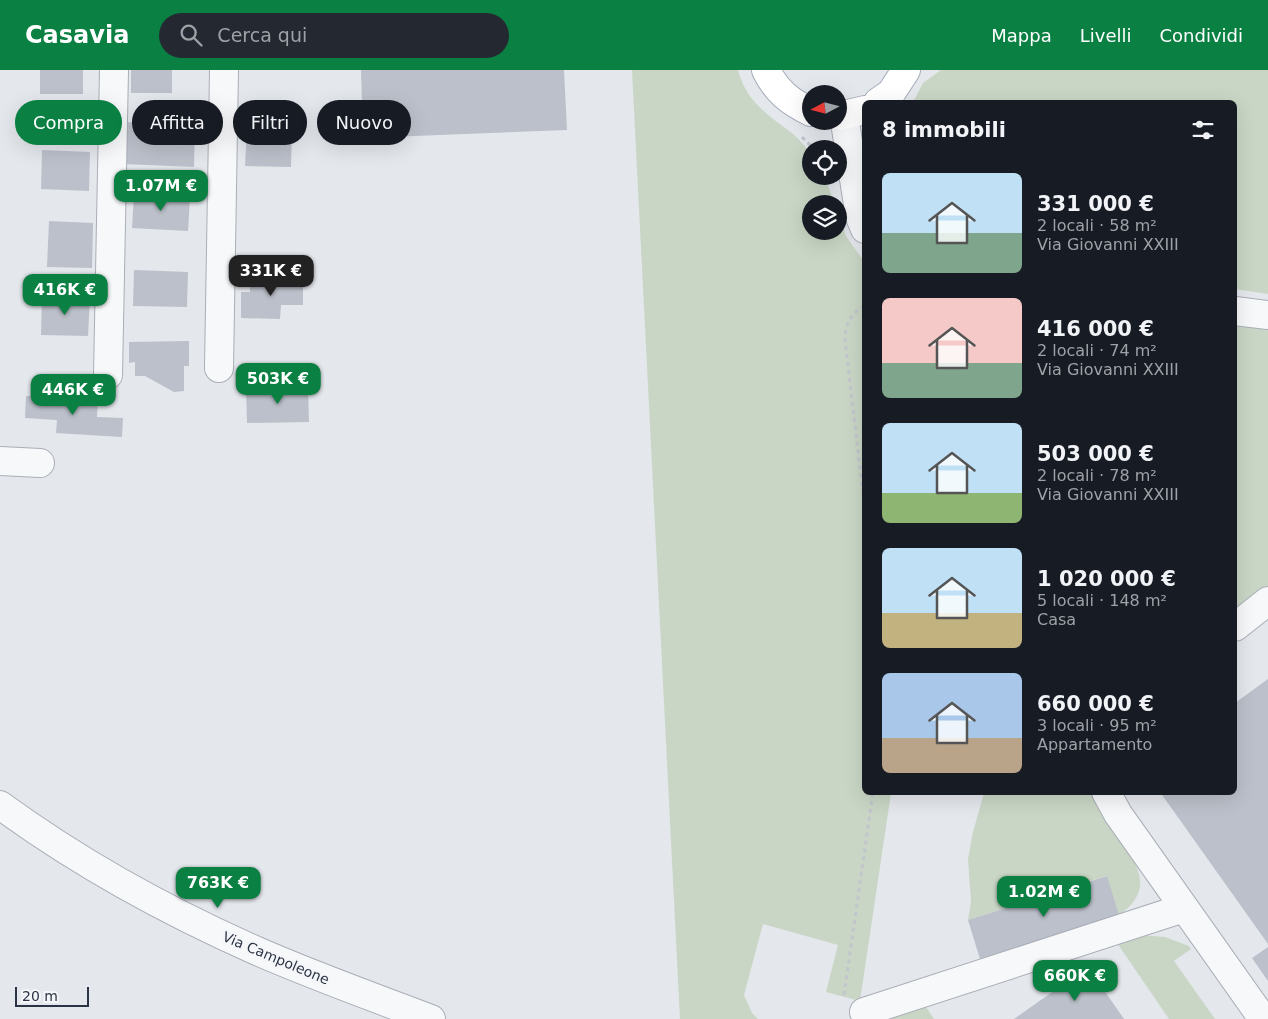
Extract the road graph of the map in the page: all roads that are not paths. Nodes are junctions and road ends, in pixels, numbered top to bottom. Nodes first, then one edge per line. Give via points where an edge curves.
1 (114, 70) edge
2 (224, 70) edge
3 (766, 70) edge
4 (906, 70) edge
5 (881, 100) edge
6 (802, 108) edge
7 (849, 114) edge
8 (862, 222) edge
9 (1237, 311) edge
10 (1268, 316) edge
11 (219, 368) dead end
12 (108, 375) dead end
13 (0, 461) edge
14 (40, 463) dead end
15 (1268, 601) edge
16 (1237, 625) edge
17 (1108, 795) edge
18 (0, 805) edge
19 (1184, 908) junction
20 (864, 1012) road end
21 (431, 1019) edge
22 (1262, 1019) edge

1 - 12 street
2 - 11 street
3 - 6 main road via 773,85
4 - 5 main road via 891,93
7 - 8 street
9 - 10 street
13 - 14 street
15 - 16 street
17 - 19 street
18 - 21 street, Via Campoleone via 74,854 206,927 259,952
19 - 20 street
19 - 22 street

